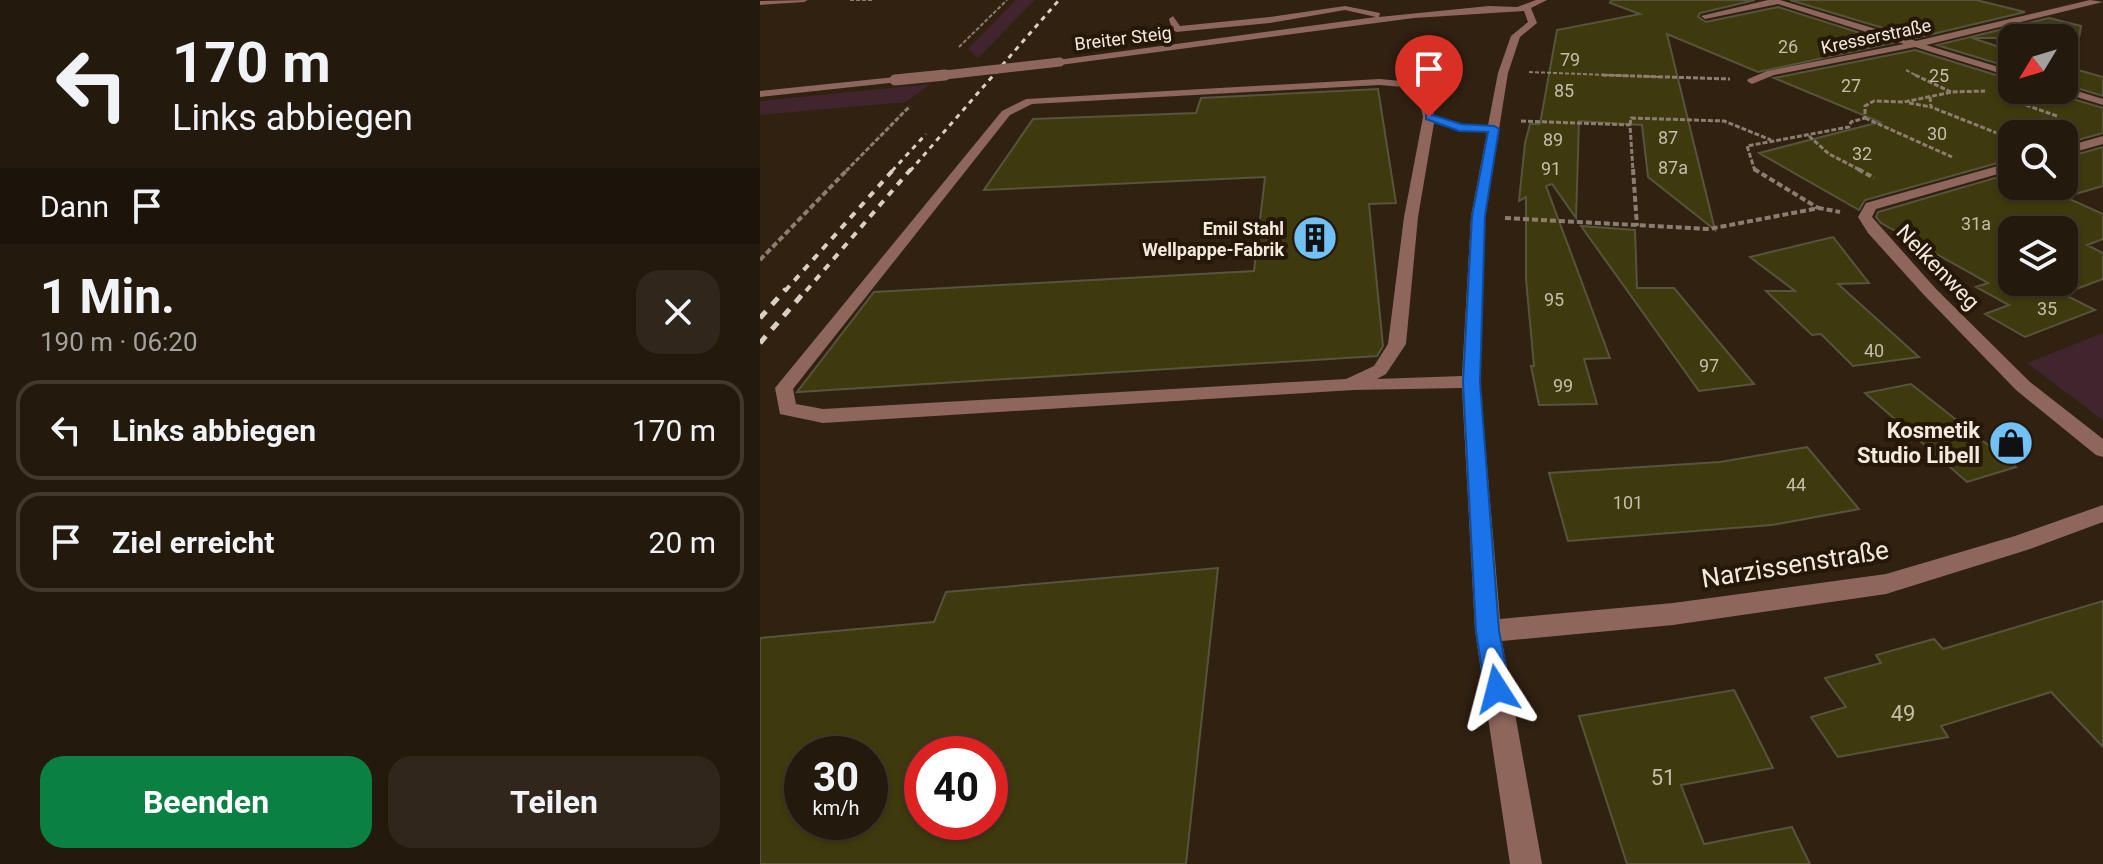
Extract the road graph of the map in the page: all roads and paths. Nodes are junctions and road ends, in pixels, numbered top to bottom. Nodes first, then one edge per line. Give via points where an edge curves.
1 (804, 0) edge
2 (850, 0) edge
3 (873, 0) edge
4 (1543, 0) edge
5 (2100, 0) edge
6 (1775, 1) edge
7 (760, 3) edge
8 (1487, 3) edge
9 (1527, 8) junction
10 (1504, 11) junction
11 (1705, 16) dead end
12 (1173, 19) dead end
13 (1383, 19) junction
14 (1522, 29) junction
15 (1917, 44) junction
16 (1998, 70) edge
17 (1504, 71) junction
18 (1752, 81) joint
19 (1986, 91) dead end
20 (760, 94) edge
21 (2078, 94) edge
22 (1930, 97) junction
23 (1904, 102) junction
24 (2103, 102) edge
25 (2023, 104) edge
26 (911, 105) dead end
27 (1931, 107) junction
28 (1429, 117) junction
29 (2059, 117) dead end
30 (1865, 118) junction
31 (1495, 124) junction
32 (1630, 125) junction
33 (1998, 133) edge
34 (1808, 136) junction
35 (1772, 140) junction
36 (2103, 140) edge
37 (2078, 147) edge
38 (1998, 170) edge
39 (1988, 173) junction
40 (1907, 195) junction
41 (1819, 208) junction
42 (1478, 216) junction
43 (1865, 217) junction
44 (1637, 226) junction
45 (760, 260) edge
46 (1471, 382) junction
47 (1349, 385) junction
48 (2103, 450) edge
49 (2103, 513) edge
50 (1488, 631) junction
51 (1526, 864) edge

1 - 7 street
2 - 3 path
4 - 9 street
5 - 15 street, Kresserstraße
6 - 11 street
6 - 15 street
8 - 10 street, Breiter Steig
8 - 13 street, Breiter Steig
9 - 10 street
9 - 14 street via 1533,23
10 - 14 street
12 - 13 street via 1176,29 1345,8
13 - 20 street, Breiter Steig, bridge via 1060,62
14 - 17 street
15 - 16 street
15 - 18 street, Kresserstraße
17 - 18 path
17 - 31 street
19 - 22 path
21 - 24 street
22 - 23 path
22 - 27 path
23 - 27 path
23 - 30 path via 1874,101 1865,106
25 - 29 path
26 - 45 path
27 - 33 path
28 - 31 street via 1459,128
28 - 47 street via 1397,344 1380,370
28 - 47 street via 1420,85 1379,82 1030,101 1006,113 784,388 787,409 823,416
30 - 34 path
30 - 39 path
31 - 32 path
31 - 42 street
32 - 35 path via 1631,118 1724,121
32 - 44 path
34 - 35 path
34 - 40 path via 1829,154
35 - 41 path via 1747,146 1755,172
36 - 37 street
38 - 39 street, Nelkenweg
39 - 40 street, Nelkenweg
40 - 43 street, Nelkenweg via 1871,206
41 - 43 path
41 - 44 path via 1709,229
42 - 44 path
42 - 46 street
43 - 48 street, Nelkenweg via 2023,386
46 - 47 street
46 - 50 street
49 - 50 street, Narzissenstraße via 1886,584 1673,614
50 - 51 street

